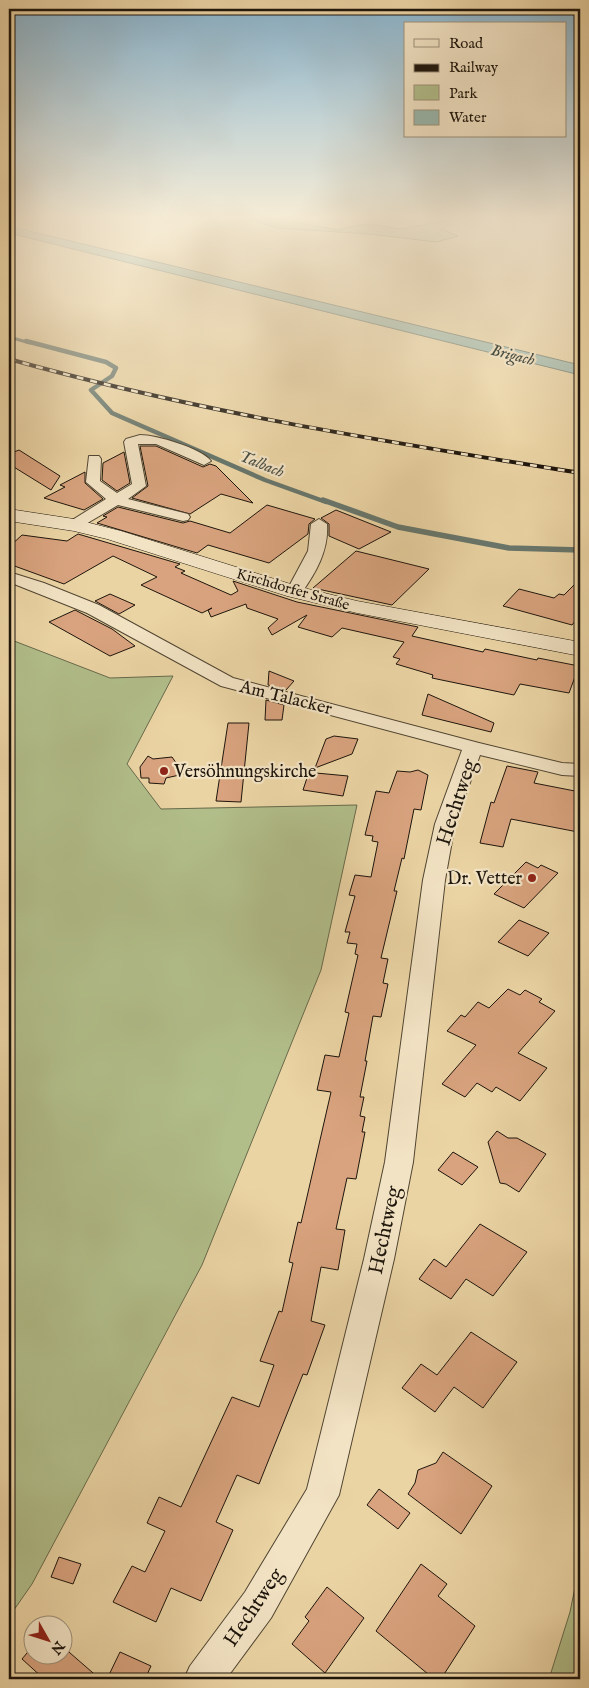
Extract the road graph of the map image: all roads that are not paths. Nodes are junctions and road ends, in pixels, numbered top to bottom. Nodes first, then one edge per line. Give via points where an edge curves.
1 (94, 459) dead end
2 (204, 461) dead end
3 (116, 500) junction
4 (9, 514) edge
5 (183, 517) dead end
6 (319, 524) dead end
7 (74, 525) junction
8 (9, 577) edge
9 (294, 592) junction
10 (580, 649) edge
11 (473, 747) junction
12 (580, 770) edge
13 (203, 1679) edge

1 - 3 street via 93,482
2 - 3 street via 152,439 139,438 132,442 139,486
3 - 5 street
3 - 7 street
4 - 7 main road, Kirchdorfer Straße
6 - 9 street via 321,538
7 - 9 main road, Kirchdorfer Straße
8 - 11 street, Am Talacker via 93,609 227,682
9 - 10 main road, Kirchdorfer Straße via 433,623
11 - 12 street, Am Talacker via 562,769
11 - 13 street, Hechtweg via 445,824 434,880 399,1162 322,1495 258,1605

